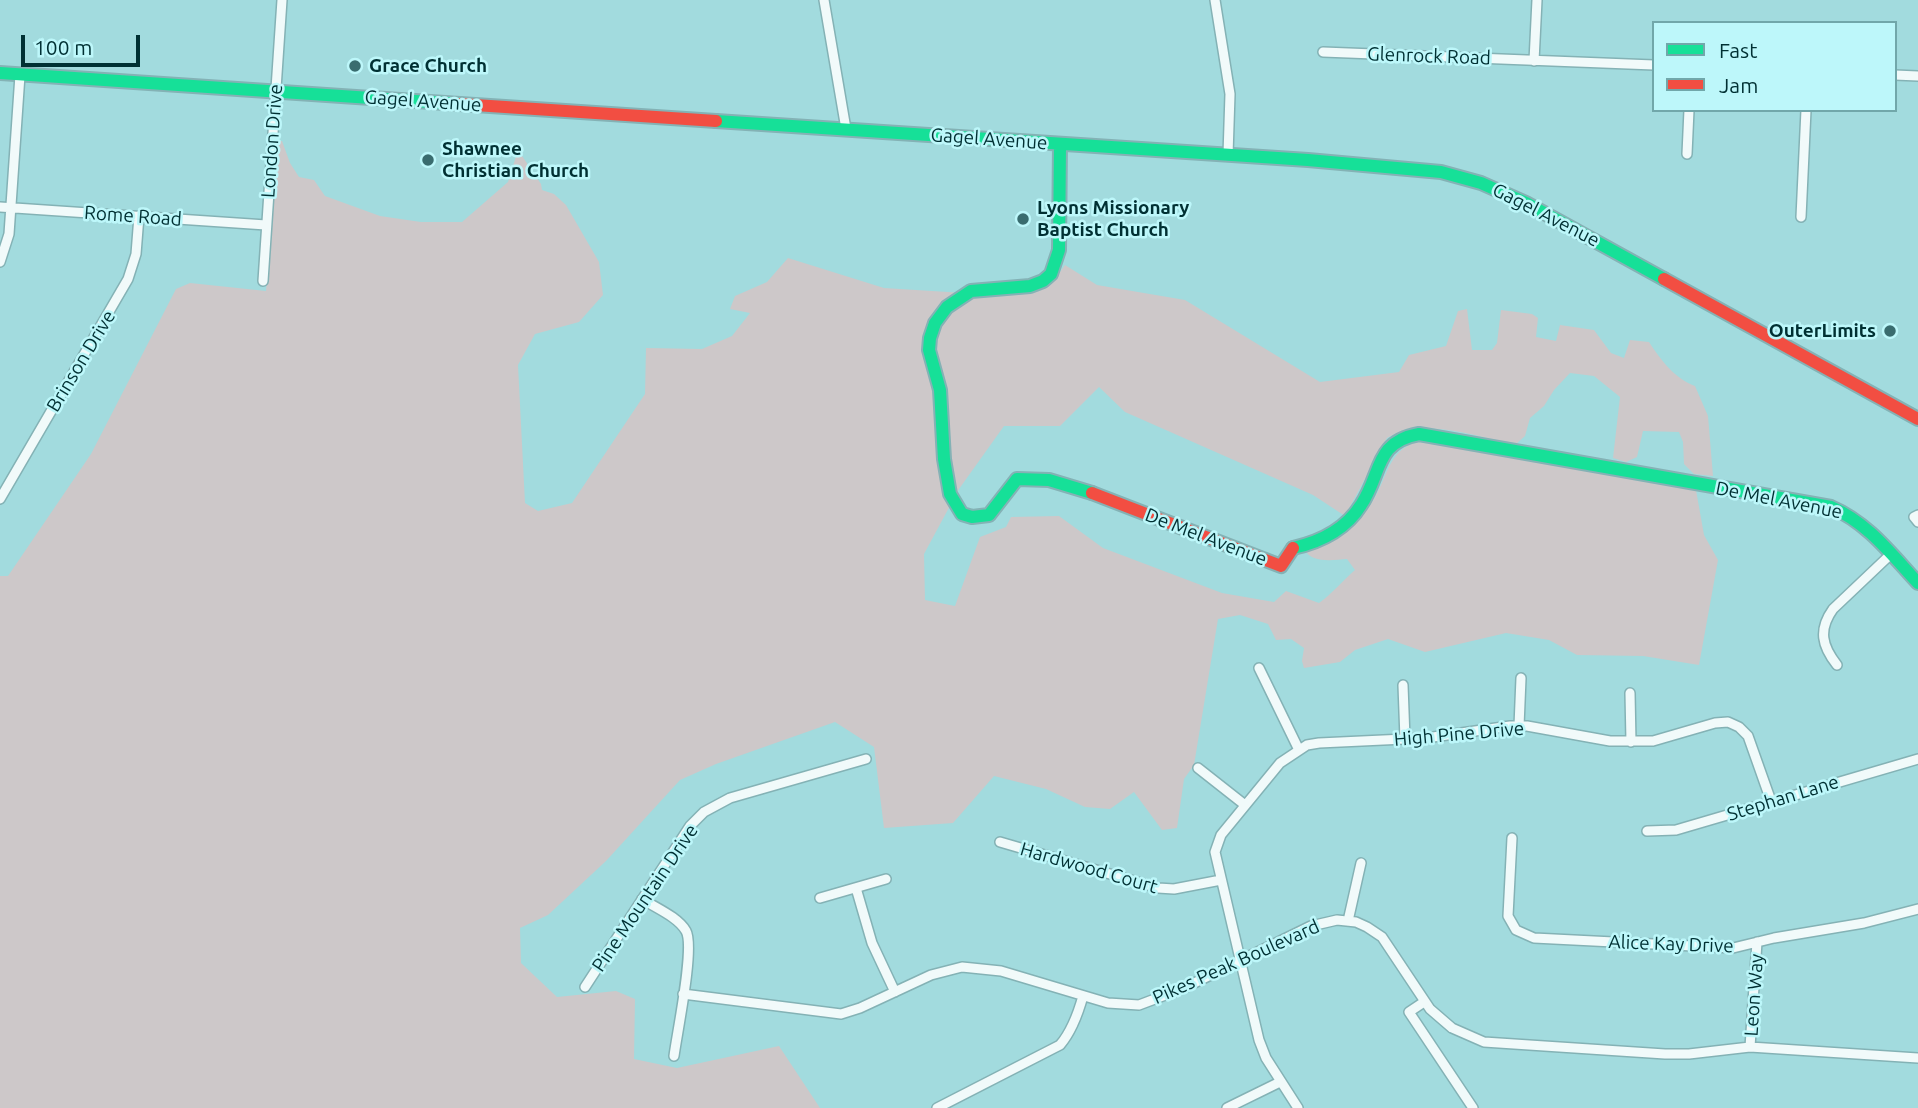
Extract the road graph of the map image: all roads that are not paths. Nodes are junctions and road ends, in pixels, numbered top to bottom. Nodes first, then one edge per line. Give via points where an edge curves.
1 (282, 0) edge
2 (824, 0) edge
3 (1215, 0) edge
4 (1537, 0) edge
5 (1323, 52) dead end
6 (1534, 61) junction
7 (1652, 65) edge
8 (0, 73) edge
9 (20, 75) junction
10 (1897, 75) edge
11 (1918, 76) edge
12 (276, 91) junction
13 (1689, 112) edge
14 (1805, 112) edge
15 (846, 129) junction
16 (1060, 144) junction
17 (1687, 154) dead end
18 (1228, 155) junction
19 (5, 207) edge
20 (139, 216) junction
21 (1801, 217) dead end
22 (266, 225) junction
23 (0, 262) edge
24 (262, 281) dead end
25 (1918, 419) edge
26 (0, 499) edge
27 (1918, 516) edge
28 (1918, 522) edge
29 (1891, 554) junction
30 (1918, 583) edge
31 (1837, 665) dead end
32 (1259, 668) dead end
33 (1521, 678) dead end
34 (1404, 685) dead end
35 (1630, 693) dead end
36 (1519, 726) junction
37 (1405, 740) junction
38 (1631, 742) junction
39 (1299, 750) junction
40 (866, 758) dead end
41 (1918, 759) edge
42 (1198, 768) dead end
43 (1771, 801) junction
44 (1245, 805) junction
45 (1647, 831) dead end
46 (1513, 838) dead end
47 (1000, 842) dead end
48 (1361, 863) dead end
49 (886, 879) dead end
50 (1221, 880) junction
51 (856, 888) junction
52 (820, 898) dead end
53 (642, 899) junction
54 (1918, 909) edge
55 (1348, 921) junction
56 (1757, 942) junction
57 (1240, 961) junction
58 (585, 987) dead end
59 (895, 992) junction
60 (683, 994) junction
61 (1083, 996) junction
62 (1424, 1002) junction
63 (1750, 1048) junction
64 (674, 1056) dead end
65 (1918, 1058) edge
66 (1280, 1082) junction
67 (937, 1108) edge
68 (1227, 1108) edge
69 (1298, 1108) edge
70 (1473, 1108) edge

1 - 12 street, London Drive
2 - 15 street
3 - 18 street via 1230,94
4 - 6 street
5 - 6 street, Glenrock Road
6 - 7 street, Glenrock Road
8 - 9 street, Gagel Avenue
9 - 12 street, Gagel Avenue
9 - 19 street
10 - 11 street
12 - 15 street, Gagel Avenue
12 - 22 street, London Drive
13 - 17 street
14 - 21 street
15 - 16 street, Gagel Avenue
16 - 18 street, Gagel Avenue
16 - 29 street, De Mel Avenue via 1059,250 1049,277 1030,286 971,290 947,307 930,338 950,494 962,514 989,515 1017,480 1049,480 1281,566 1292,548 1325,537 1346,523 1366,498 1389,446 1419,434 1831,508 1858,520
18 - 25 street, Gagel Avenue via 1427,169 1481,183 1569,226
19 - 20 street, Rome Road
19 - 23 street via 8,242
20 - 22 street, Rome Road
20 - 26 street, Brinson Drive via 136,254 128,279
22 - 24 street, London Drive
27 - 28 street via 1914,517
29 - 30 street, De Mel Avenue
29 - 31 street via 1827,620 1822,637
32 - 39 street
33 - 36 street
34 - 37 street
35 - 38 street
36 - 37 street, High Pine Drive
36 - 38 street, High Pine Drive
37 - 39 street, High Pine Drive via 1319,743
38 - 43 street, High Pine Drive via 1653,741 1715,723 1734,724 1748,736
39 - 44 street, High Pine Drive via 1280,763
40 - 53 street, Pine Mountain Drive via 712,807 690,826
41 - 43 street, Stephan Lane
42 - 44 street
43 - 45 street, Stephan Lane via 1676,830
44 - 50 street, High Pine Drive via 1216,843
46 - 56 street, Alice Kay Drive via 1508,916 1520,933 1534,938 1717,949
47 - 50 street, Hardwood Court via 1158,888
48 - 55 street
49 - 51 street
50 - 57 street, High Pine Drive
51 - 52 street
51 - 59 street via 872,943
53 - 58 street, Pine Mountain Drive
53 - 60 street via 682,925 689,937
54 - 56 street, Alice Kay Drive
55 - 57 street, Pikes Peak Boulevard via 1320,922
55 - 62 street via 1367,926 1382,937
56 - 63 street, Leon Way
57 - 61 street, Pikes Peak Boulevard via 1139,1005
57 - 66 street, High Pine Drive via 1259,1040
59 - 60 street, Pikes Peak Boulevard via 849,1012 832,1014
59 - 61 street, Pikes Peak Boulevard via 945,970 972,967
60 - 64 street
61 - 67 street via 1068,1035 1059,1045
62 - 63 street via 1462,1034 1497,1044 1665,1054
62 - 70 street via 1409,1012
63 - 65 street
66 - 68 street
66 - 69 street, High Pine Drive

